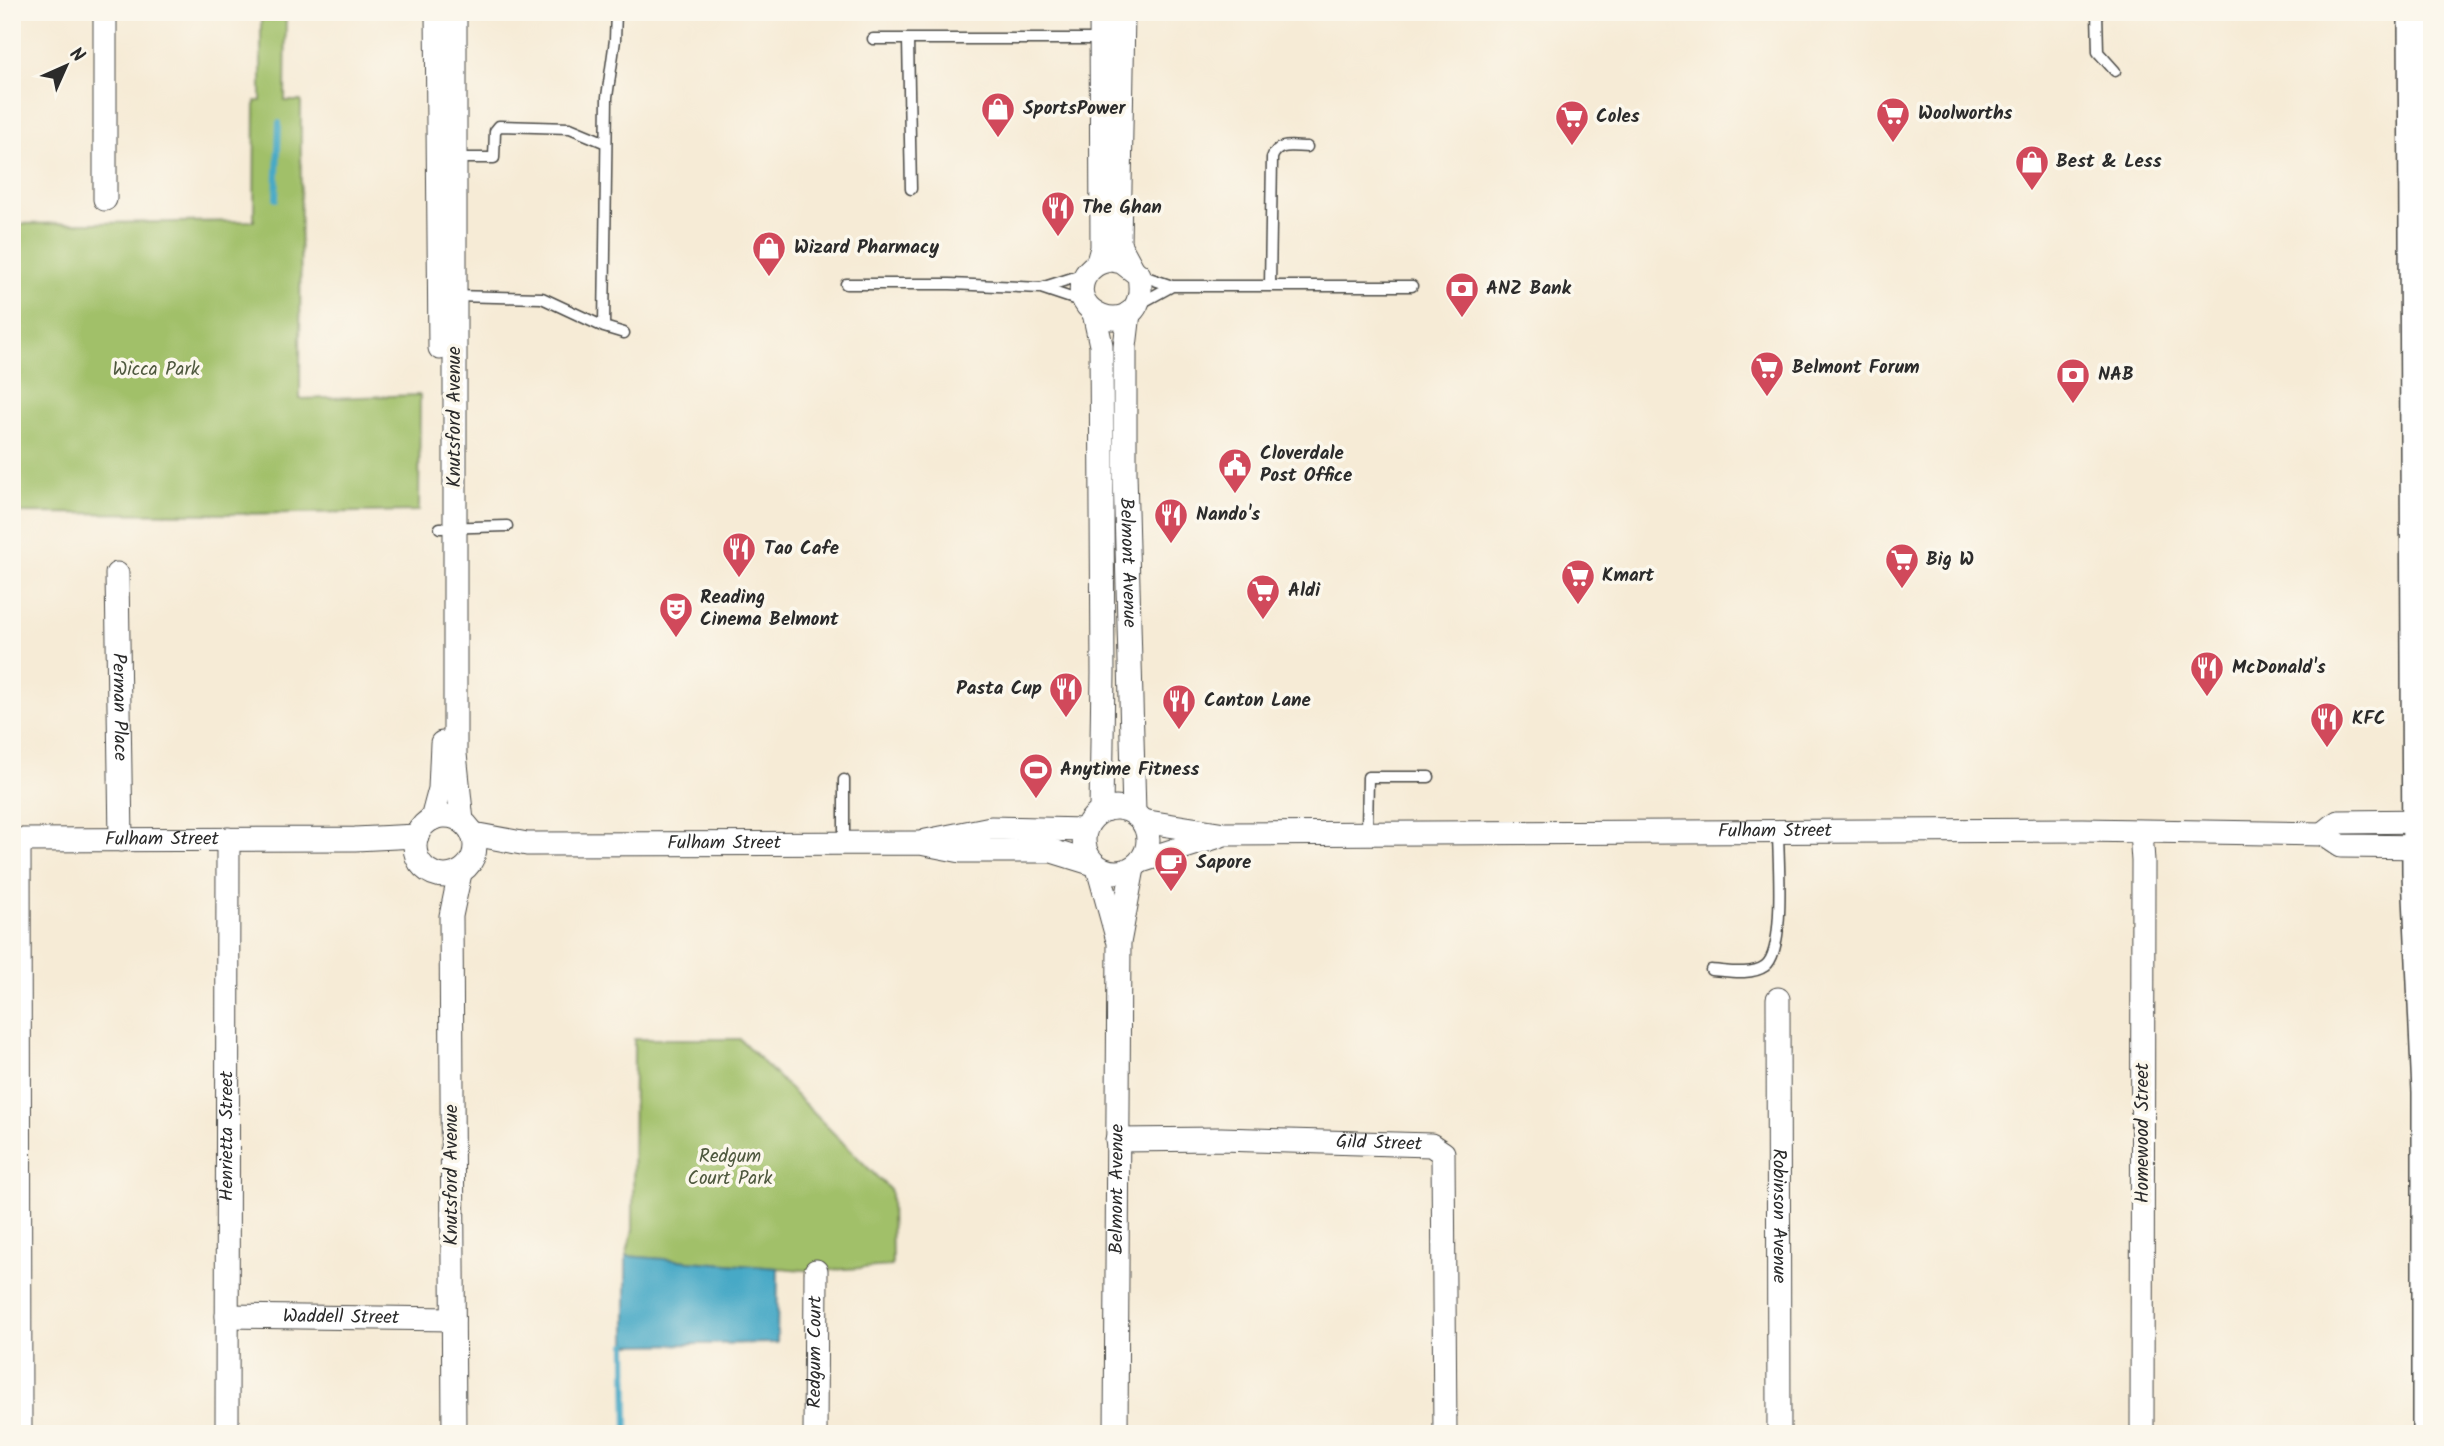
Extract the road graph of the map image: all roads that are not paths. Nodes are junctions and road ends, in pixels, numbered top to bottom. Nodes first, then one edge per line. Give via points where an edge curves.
1 (105, 12) edge
2 (436, 12) edge
3 (455, 12) edge
4 (616, 12) edge
5 (1262, 12) edge
6 (2097, 12) edge
7 (2416, 12) edge
8 (1112, 13) edge
9 (1170, 13) edge
10 (873, 39) dead end
11 (1102, 39) junction
12 (908, 40) junction
13 (2115, 71) dead end
14 (606, 143) junction
15 (1307, 147) dead end
16 (447, 158) junction
17 (911, 189) dead end
18 (105, 199) dead end
19 (1092, 268) junction
20 (1136, 272) junction
21 (846, 284) dead end
22 (1172, 286) junction
23 (1270, 286) junction
24 (1412, 286) dead end
25 (1041, 288) junction
26 (448, 297) junction
27 (1090, 308) junction
28 (1132, 309) junction
29 (604, 327) junction
30 (624, 332) dead end
31 (2424, 384) edge
32 (507, 526) dead end
33 (448, 528) junction
34 (117, 575) dead end
35 (1429, 777) dead end
36 (844, 779) dead end
37 (1101, 811) junction
38 (1138, 817) junction
39 (467, 828) junction
40 (1085, 830) junction
41 (1367, 832) junction
42 (1778, 832) junction
43 (2141, 832) junction
44 (1225, 834) junction
45 (2426, 834) edge
46 (422, 837) junction
47 (228, 839) junction
48 (15, 840) edge
49 (121, 840) junction
50 (844, 841) junction
51 (920, 843) junction
52 (527, 844) junction
53 (1137, 864) junction
54 (1096, 866) junction
55 (456, 870) junction
56 (1119, 943) junction
57 (1711, 970) dead end
58 (1778, 999) dead end
59 (1117, 1140) junction
60 (816, 1271) dead end
61 (227, 1316) junction
62 (453, 1319) junction
63 (20, 1434) edge
64 (227, 1434) edge
65 (454, 1434) edge
66 (815, 1434) edge
67 (1116, 1434) edge
68 (1445, 1434) edge
69 (1779, 1434) edge
70 (2142, 1434) edge
71 (2430, 1434) edge

1 - 18 street
2 - 16 street, Knutsford Avenue
3 - 16 street, Knutsford Avenue
4 - 14 lane
5 - 9 lane
6 - 13 lane via 2098,52
7 - 31 main road
8 - 9 lane
8 - 11 street, Belmont Avenue
8 - 20 street, Belmont Avenue via 1119,244
10 - 12 lane
11 - 12 lane
11 - 19 street, Belmont Avenue via 1102,248
12 - 17 lane
14 - 16 lane via 570,128 499,127 494,158
14 - 29 lane
15 - 23 lane via 1282,146 1272,158
16 - 26 street, Knutsford Avenue
19 - 20 street via 1111,260
19 - 25 lane
19 - 27 street, Belmont Avenue via 1082,283
20 - 22 lane
20 - 28 street, Belmont Avenue via 1140,296
21 - 25 lane
22 - 23 lane
22 - 28 lane
23 - 24 lane
25 - 27 lane
26 - 29 lane via 542,298
26 - 33 street, Knutsford Avenue
27 - 28 street via 1111,319
27 - 37 street, Belmont Avenue via 1101,345
28 - 38 street, Belmont Avenue via 1125,347 1125,472
29 - 30 lane
31 - 45 main road
32 - 33 lane
33 - 39 street, Knutsford Avenue via 455,754
33 - 46 street, Knutsford Avenue via 440,789
34 - 49 street, Perman Place
35 - 41 lane via 1368,777
36 - 50 lane
37 - 38 street via 1123,808
37 - 40 street
38 - 44 street, Fulham Street
38 - 53 street, Belmont Avenue via 1148,841
39 - 46 street, Fulham Street via 450,817
39 - 52 street, Fulham Street
39 - 55 street via 474,853
40 - 51 street, Fulham Street via 991,828
40 - 54 street, Belmont Avenue via 1084,848
41 - 42 street, Fulham Street
41 - 44 street, Fulham Street
42 - 43 street, Fulham Street
42 - 57 lane via 1778,940 1771,960 1756,970
43 - 45 street, Fulham Street via 2323,834 2341,846
43 - 70 street, Homewood Street
44 - 53 street, Fulham Street
45 - 71 main road
46 - 47 street, Fulham Street
46 - 55 street via 421,864
47 - 49 street, Fulham Street
47 - 61 street, Henrietta Street
48 - 49 street, Fulham Street
48 - 63 street
50 - 51 street, Fulham Street
50 - 52 street, Fulham Street
51 - 54 street, Fulham Street via 961,851 1052,850
52 - 55 street, Fulham Street
53 - 54 street via 1115,873
53 - 56 street, Belmont Avenue
54 - 56 street, Belmont Avenue
55 - 62 street, Knutsford Avenue via 451,916
56 - 59 street, Belmont Avenue
58 - 69 street, Robinson Avenue
59 - 67 street, Belmont Avenue
59 - 68 street, Gild Street via 1431,1145 1443,1153
60 - 66 street, Redgum Court
61 - 62 street, Waddell Street
61 - 64 street, Henrietta Street
62 - 65 street, Knutsford Avenue

